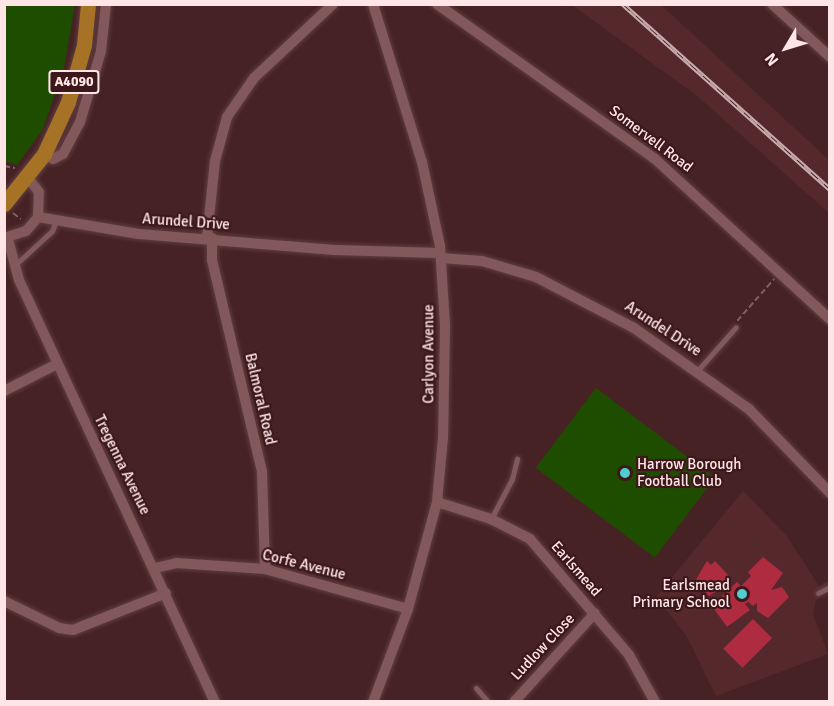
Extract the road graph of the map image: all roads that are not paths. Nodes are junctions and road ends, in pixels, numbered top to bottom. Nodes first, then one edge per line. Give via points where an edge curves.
1 (88, 4) edge
2 (106, 4) edge
3 (333, 4) edge
4 (373, 4) edge
5 (437, 4) edge
6 (772, 4) edge
7 (830, 57) edge
8 (44, 154) junction
9 (28, 178) junction
10 (7, 206) edge
11 (38, 217) junction
12 (56, 221) junction
13 (6, 238) edge
14 (209, 238) junction
15 (441, 256) junction
16 (14, 265) junction
17 (830, 319) edge
18 (736, 327) road end
19 (57, 364) junction
20 (698, 370) junction
21 (4, 391) edge
22 (517, 459) dead end
23 (830, 493) edge
24 (437, 502) junction
25 (491, 519) junction
26 (155, 568) junction
27 (265, 569) junction
28 (830, 586) edge
29 (166, 593) junction
30 (818, 593) dead end
31 (4, 601) edge
32 (408, 609) junction
33 (595, 614) junction
34 (476, 688) dead end
35 (215, 702) edge
36 (373, 702) edge
37 (488, 702) edge
38 (514, 702) edge
39 (655, 702) edge

1 - 8 main road, A4090 via 84,45 68,102
2 - 8 street via 101,51 80,122 63,154 53,159
3 - 14 street, Balmoral Road via 254,78 227,117 215,161
4 - 15 street, Carlyon Avenue via 406,102
5 - 17 street, Somervell Road via 654,158
6 - 7 street
8 - 9 main road, A4090
9 - 10 main road, A4090
9 - 11 street via 39,192
11 - 12 street, Arundel Drive
11 - 13 street via 30,228
12 - 14 street, Arundel Drive via 119,232
12 - 16 lane via 52,231
13 - 16 street, Tregenna Avenue
14 - 15 street, Arundel Drive
14 - 27 street, Balmoral Road via 262,472
15 - 20 street, Arundel Drive via 492,263 555,284 596,305
15 - 24 street, Carlyon Avenue via 445,337
16 - 19 street, Tregenna Avenue
18 - 20 lane
19 - 21 street
19 - 26 street, Tregenna Avenue
20 - 23 street, Arundel Drive via 764,422
22 - 25 lane via 512,479
24 - 25 street, Earlsmead
24 - 32 street, Carlyon Avenue
25 - 33 street, Earlsmead via 530,539
26 - 27 street, Corfe Avenue via 176,563
26 - 29 street, Tregenna Avenue
27 - 32 street, Corfe Avenue
28 - 30 lane
29 - 31 street via 73,630 59,628
29 - 35 street, Tregenna Avenue
32 - 36 street, Carlyon Avenue
33 - 38 street, Ludlow Close
33 - 39 street, Earlsmead via 629,655
34 - 37 lane

